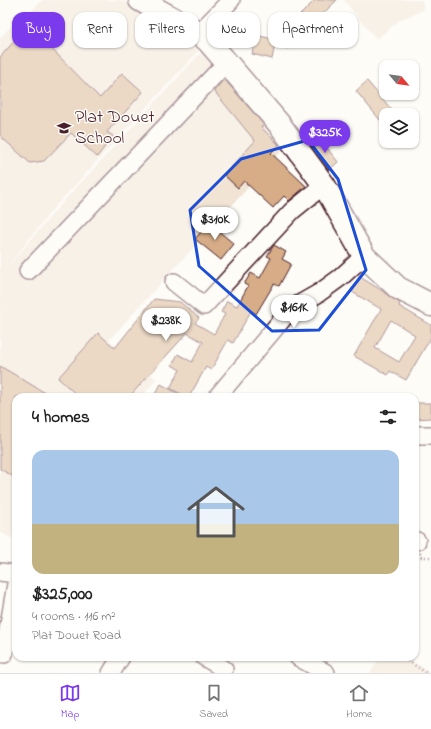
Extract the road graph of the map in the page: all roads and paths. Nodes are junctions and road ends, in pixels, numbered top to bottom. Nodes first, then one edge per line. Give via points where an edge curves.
1 (140, 0) edge
2 (231, 0) edge
3 (161, 12) edge
4 (199, 32) edge
5 (199, 34) edge
6 (226, 63) junction
7 (324, 185) junction
8 (364, 256) junction
9 (28, 271) dead end
10 (174, 282) dead end
11 (431, 305) edge
12 (220, 393) edge
13 (419, 435) edge
14 (431, 435) edge
15 (0, 572) edge
16 (12, 574) edge
17 (12, 607) edge
18 (4, 654) dead end
19 (118, 661) edge
20 (214, 661) edge
21 (305, 661) edge
22 (408, 661) edge
23 (226, 666) edge
24 (111, 673) edge
25 (326, 673) edge
26 (427, 673) edge

1 - 3 main road
2 - 4 street
5 - 6 main road
6 - 7 main road via 280,125
6 - 9 street
7 - 8 main road
7 - 10 street via 292,211 204,306
8 - 11 main road via 398,288
8 - 12 street via 319,293 291,309
13 - 14 street
15 - 16 street
17 - 18 street
19 - 24 street
20 - 23 street
21 - 25 street
22 - 26 path

